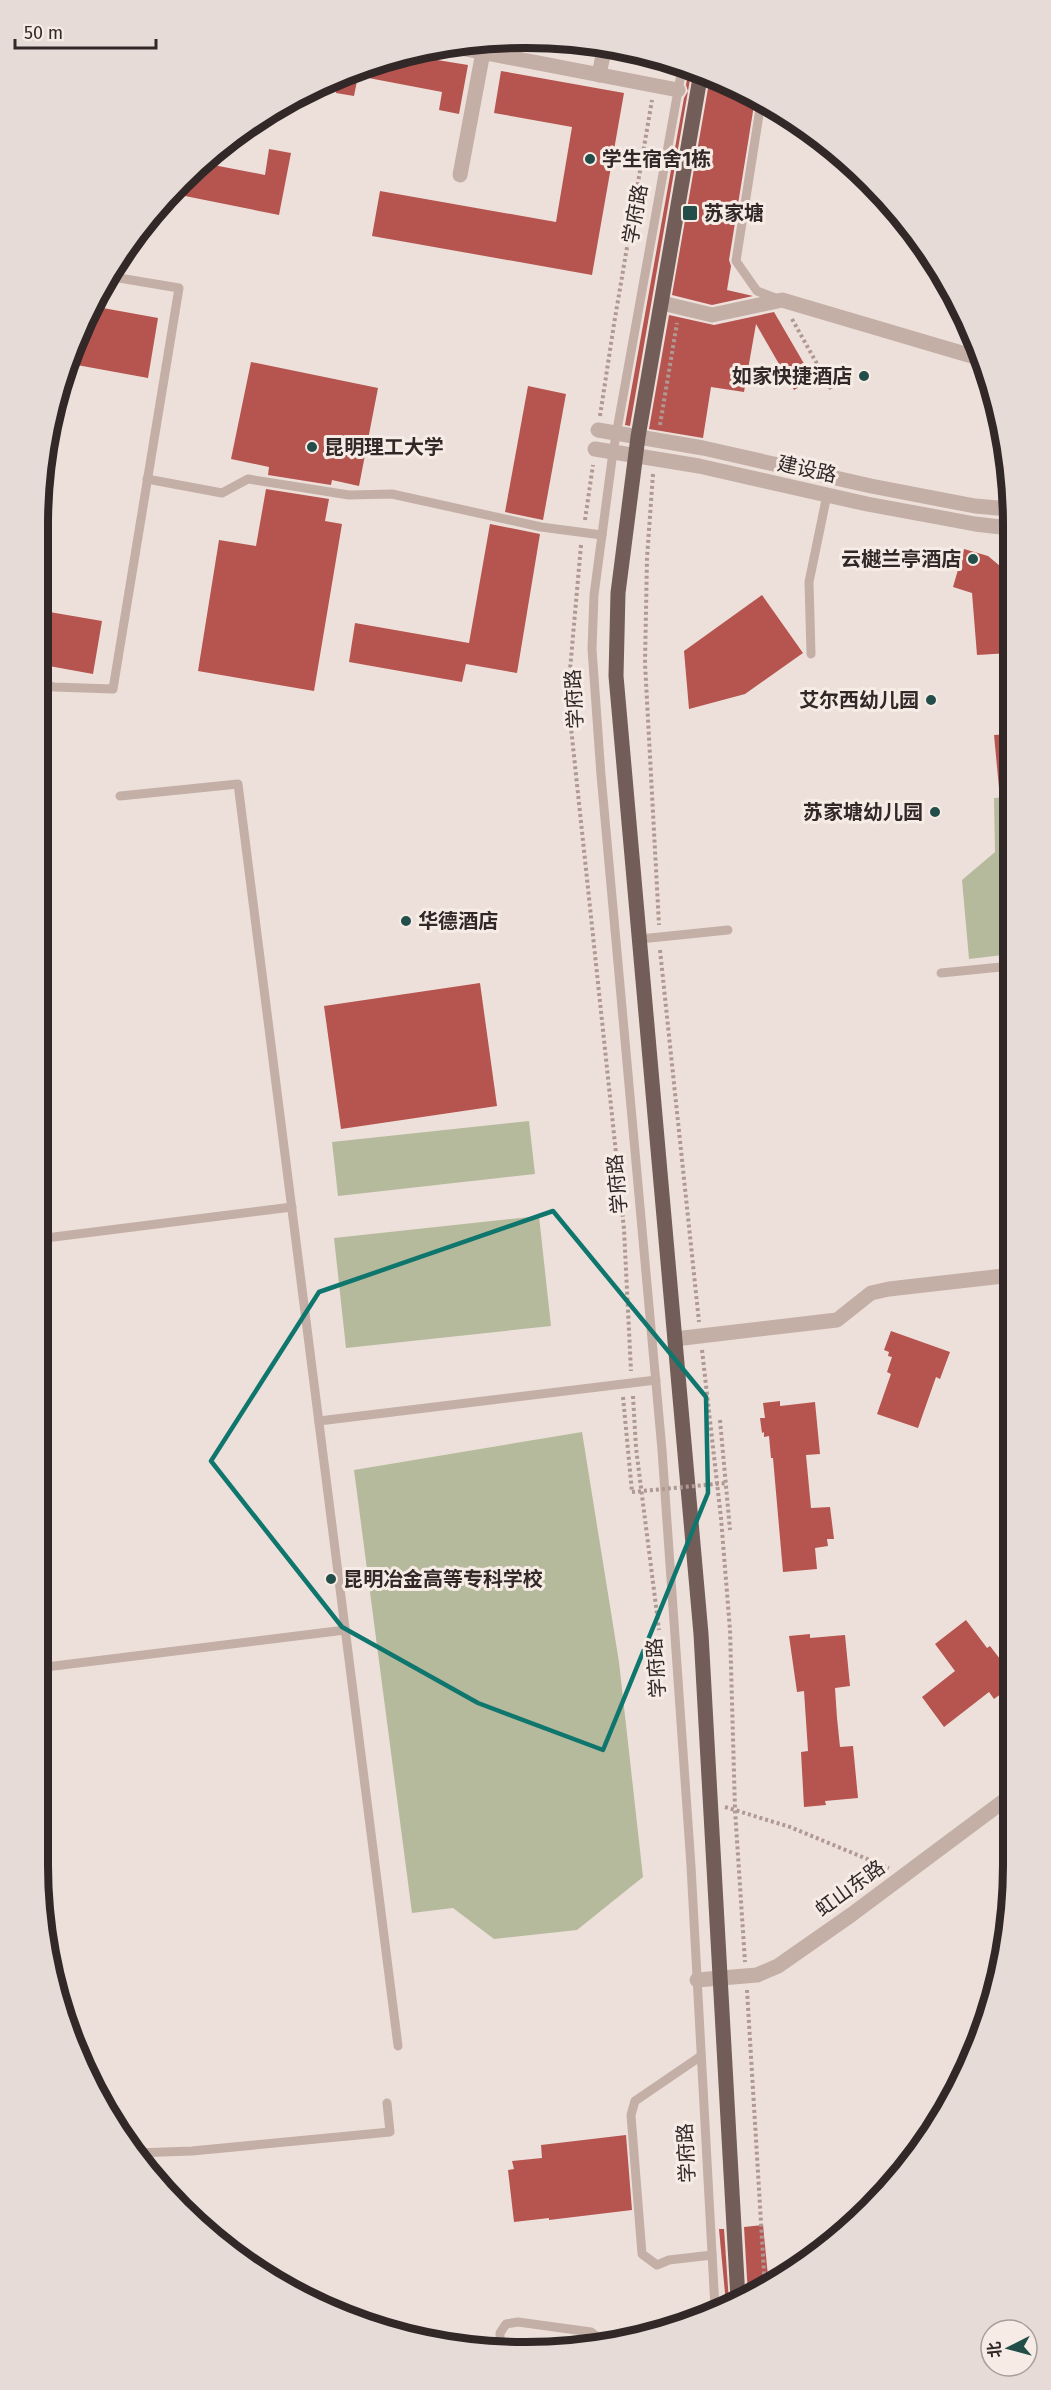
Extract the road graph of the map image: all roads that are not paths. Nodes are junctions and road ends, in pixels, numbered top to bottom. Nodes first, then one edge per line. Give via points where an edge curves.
1 (476, 51) edge
2 (483, 52) junction
3 (603, 54) edge
4 (681, 74) edge
5 (599, 75) junction
6 (699, 80) edge
7 (678, 90) junction
8 (760, 110) edge
9 (460, 175) dead end
10 (117, 278) edge
11 (782, 300) junction
12 (662, 303) junction
13 (972, 356) edge
14 (598, 430) road end
15 (617, 433) junction
16 (638, 437) junction
17 (595, 448) road end
18 (613, 452) junction
19 (635, 455) junction
20 (147, 479) junction
21 (827, 495) junction
22 (1002, 508) edge
23 (1003, 527) edge
24 (602, 535) junction
25 (811, 654) dead end
26 (48, 686) edge
27 (120, 796) dead end
28 (728, 930) dead end
29 (640, 939) junction
30 (1003, 967) edge
31 (941, 973) dead end
32 (292, 1208) junction
33 (48, 1238) edge
34 (1003, 1276) edge
35 (675, 1339) junction
36 (656, 1380) junction
37 (319, 1421) junction
38 (345, 1630) junction
39 (48, 1667) edge
40 (1003, 1801) edge
41 (721, 1979) junction
42 (698, 1980) junction
43 (398, 2046) dead end
44 (701, 2056) junction
45 (387, 2103) dead end
46 (145, 2153) edge
47 (712, 2255) junction
48 (738, 2293) edge
49 (715, 2303) edge
50 (598, 2336) edge
51 (500, 2341) edge

1 - 2 street
2 - 5 street
2 - 9 street
3 - 5 street
4 - 7 lane, 学府路
5 - 7 street
6 - 12 main road, 学府路
7 - 15 lane, 学府路
8 - 11 lane via 736,261 758,291
10 - 20 lane via 179,288
11 - 12 street via 712,315
11 - 13 street
12 - 16 main road, 学府路
14 - 15 street, 建设路
15 - 16 street, 建设路
15 - 18 lane, 学府路
16 - 19 main road, 学府路
16 - 22 street, 建设路 via 871,486
17 - 18 street, 建设路
18 - 19 street, 建设路
18 - 24 lane, 学府路
19 - 21 street, 建设路
19 - 29 main road, 学府路 via 622,555 616,676
20 - 24 lane via 222,493 248,479 349,495 392,494
20 - 26 lane via 113,689
21 - 23 street, 建设路
21 - 25 lane via 808,582
24 - 36 lane, 学府路 via 594,595 594,695
27 - 32 lane via 238,784
28 - 29 lane
29 - 35 main road, 学府路
30 - 31 lane
32 - 33 lane
32 - 37 lane
34 - 35 street via 871,1293 837,1320
35 - 41 main road, 学府路 via 701,1634
36 - 37 lane
36 - 42 lane, 学府路
37 - 38 lane
38 - 39 lane
38 - 43 lane
40 - 41 street, 虹山东路 via 778,1966 757,1975
41 - 42 street, 虹山东路
41 - 48 main road, 学府路
42 - 44 lane, 学府路
44 - 47 lane, 学府路
44 - 47 lane via 635,2101 631,2115 642,2254 657,2265
45 - 46 lane via 390,2132
47 - 49 lane, 学府路
50 - 51 lane via 591,2332 518,2322 506,2324

